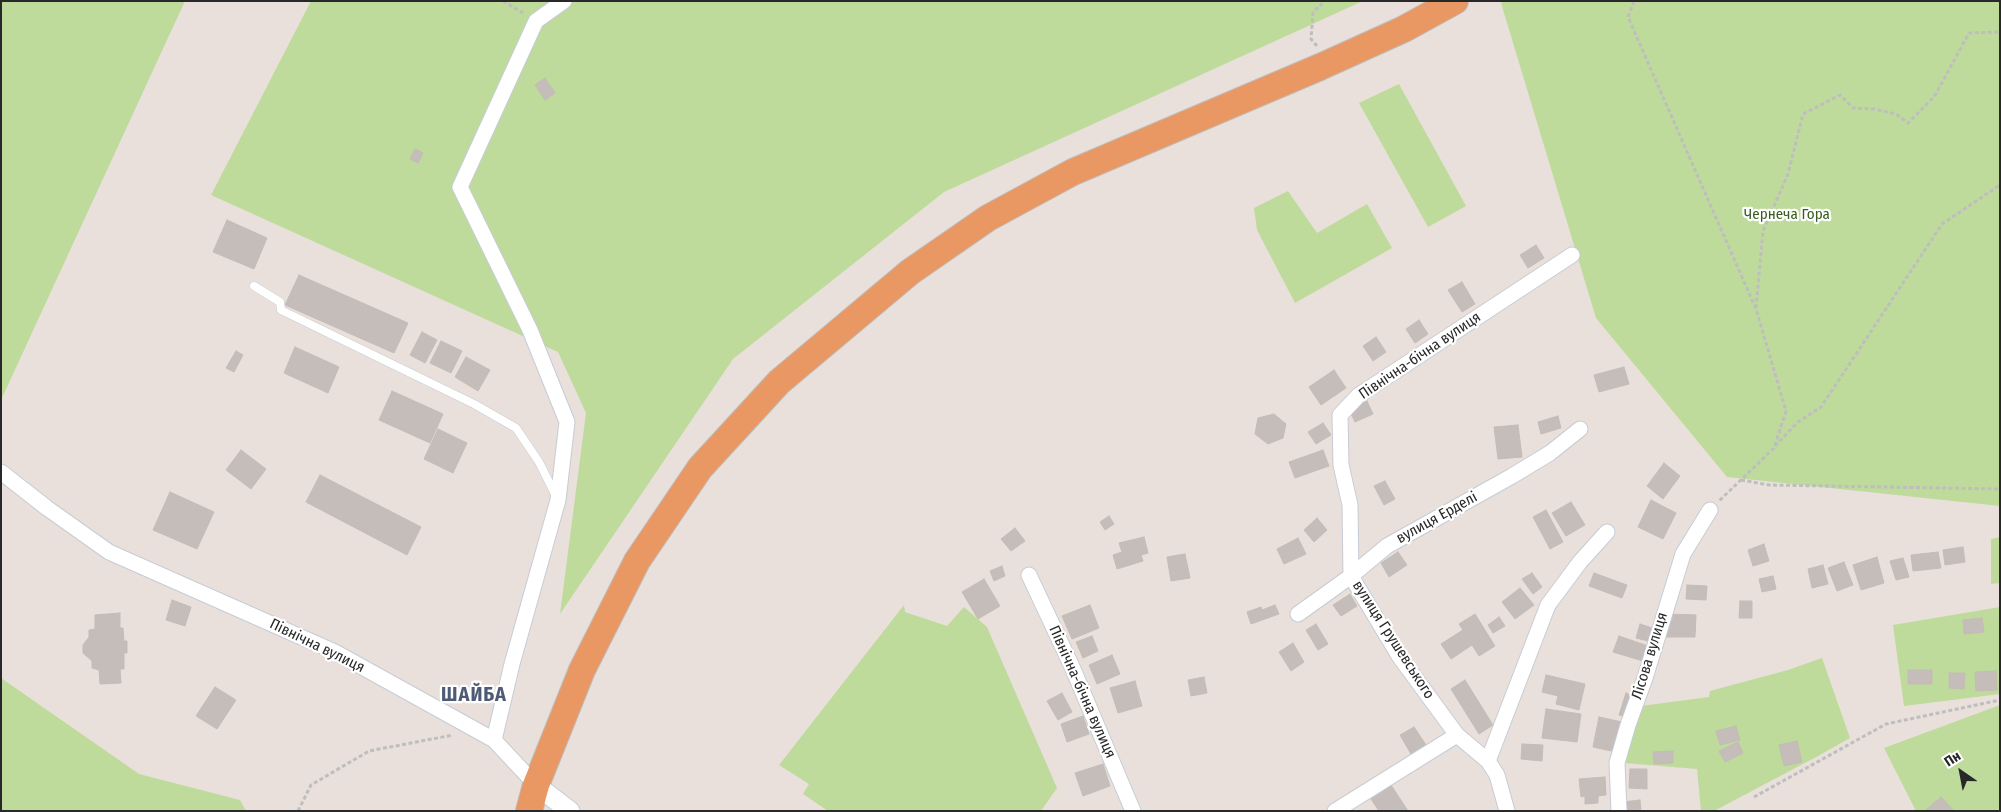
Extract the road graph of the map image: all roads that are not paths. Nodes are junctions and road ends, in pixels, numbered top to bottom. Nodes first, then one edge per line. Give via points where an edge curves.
1 (564, 1) edge
2 (1455, 1) edge
3 (1572, 255) dead end
4 (254, 286) dead end
5 (1580, 430) dead end
6 (1, 472) edge
7 (1348, 498) joint
8 (558, 500) junction
9 (1710, 510) road end
10 (1607, 532) dead end
11 (1029, 575) dead end
12 (1350, 576) junction
13 (1298, 614) dead end
14 (1457, 735) junction
15 (494, 740) junction
16 (1488, 761) junction
17 (536, 785) junction
18 (529, 811) edge
19 (570, 811) edge
20 (1133, 811) edge
21 (1335, 811) edge
22 (1507, 811) edge
23 (1619, 811) edge

1 - 8 street via 536,21 460,188 530,330 566,422
2 - 17 highway via 1404,29 1073,172 988,218 910,272 779,382 700,468 637,560 582,670
3 - 7 street, Північна-бічна вулиця via 1359,395 1340,414 1341,465
4 - 8 lane via 280,302 281,310 474,404 516,428 539,462
5 - 12 street, вулиця Ерделі via 1512,476 1387,546
6 - 15 street, Північна вулиця via 109,552 335,652
7 - 12 street, вулиця Грушевського
8 - 15 street
9 - 23 street, Лісова вулиця via 1683,554 1628,725 1617,763
10 - 16 street via 1548,606
11 - 20 street, Північна-бічна вулиця
12 - 13 street, вулиця Ерделі
12 - 14 street, вулиця Грушевського via 1400,656
14 - 16 street, вулиця Грушевського
14 - 21 street
15 - 17 street, Північна вулиця
16 - 22 street via 1497,775
17 - 18 highway
17 - 19 street, Північна вулиця

